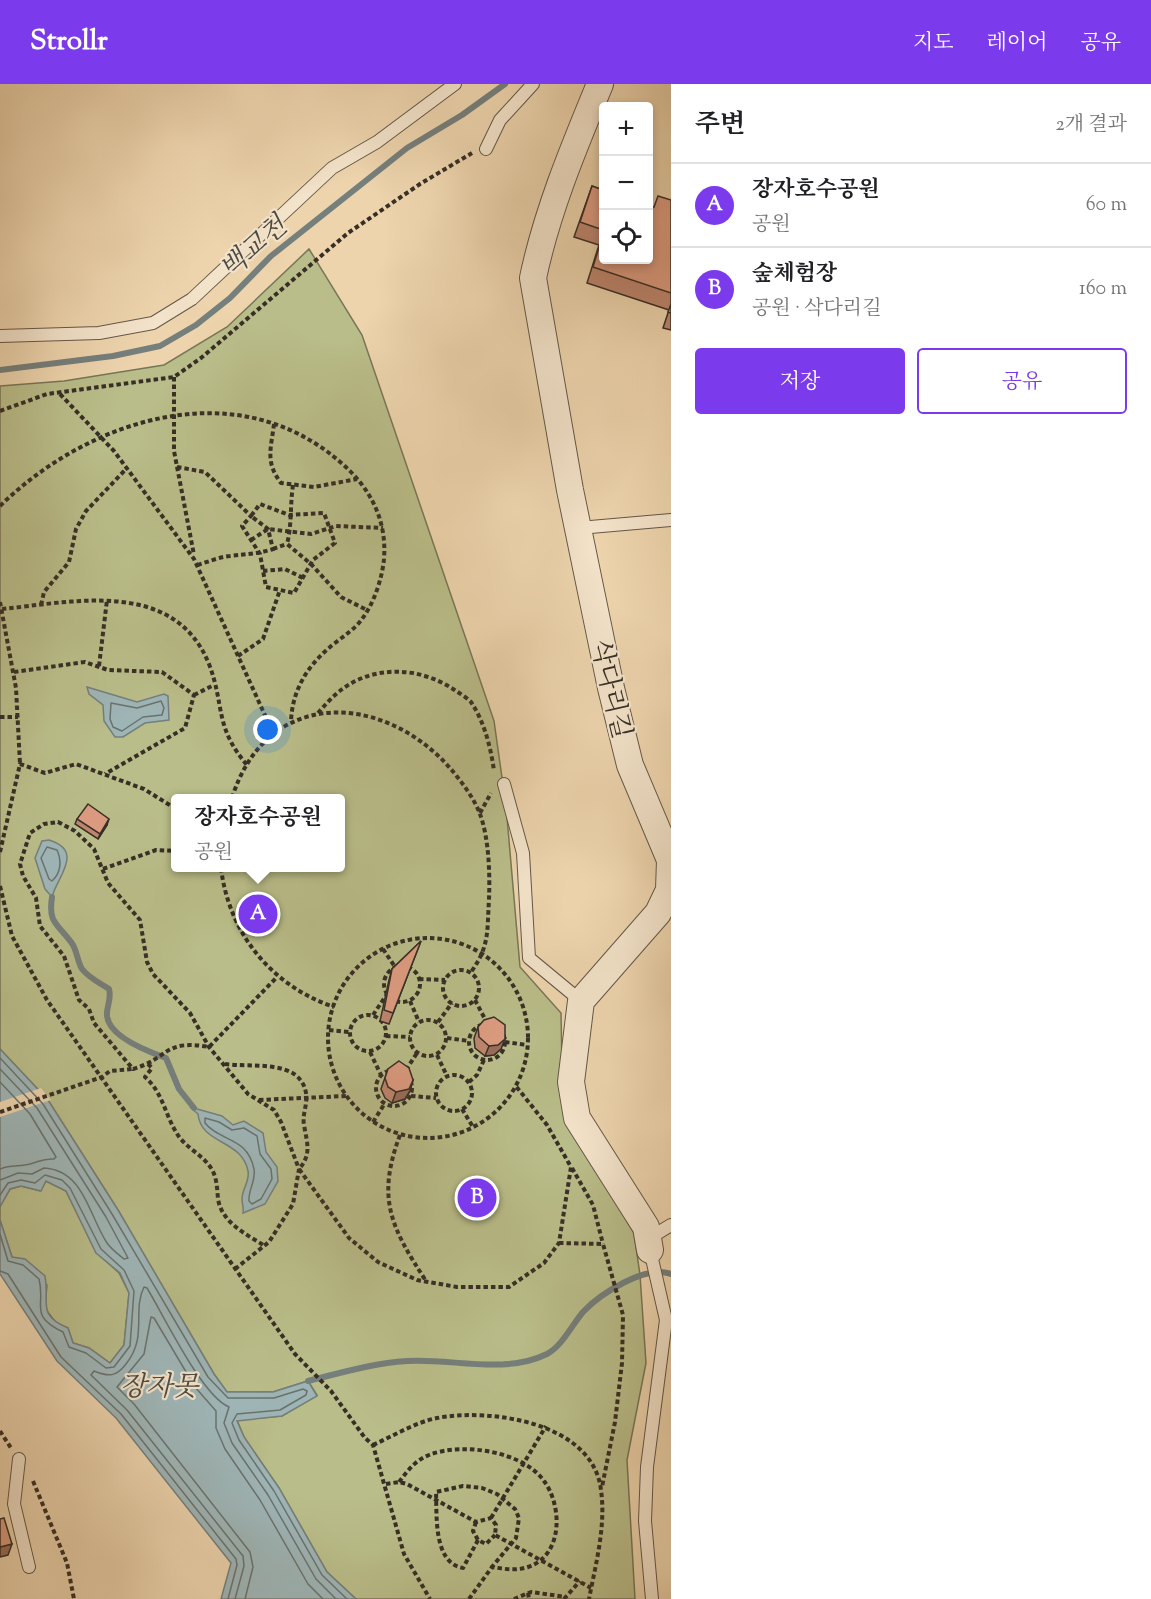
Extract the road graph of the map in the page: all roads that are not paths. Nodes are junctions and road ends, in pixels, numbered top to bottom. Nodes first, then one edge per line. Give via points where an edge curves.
1 (455, 84) edge
2 (534, 84) edge
3 (600, 84) edge
4 (486, 149) road end
5 (0, 336) edge
6 (671, 520) edge
7 (579, 528) junction
8 (499, 782) road end
9 (581, 1000) junction
10 (671, 1225) edge
11 (649, 1244) junction
12 (19, 1460) dead end
13 (29, 1568) dead end
14 (652, 1599) edge

1 - 5 lane via 377,142 332,168 192,299 153,323 99,333
2 - 4 lane via 500,120
3 - 7 street, 삭다리길 via 559,190 533,278
6 - 7 lane
7 - 9 street, 삭다리길 via 610,688 630,765 670,860 669,890 658,913
8 - 9 lane via 523,853 529,958
9 - 11 street via 571,1082 577,1118 646,1227
10 - 11 lane
11 - 14 lane via 666,1320 647,1467 645,1521
12 - 13 lane via 14,1504

